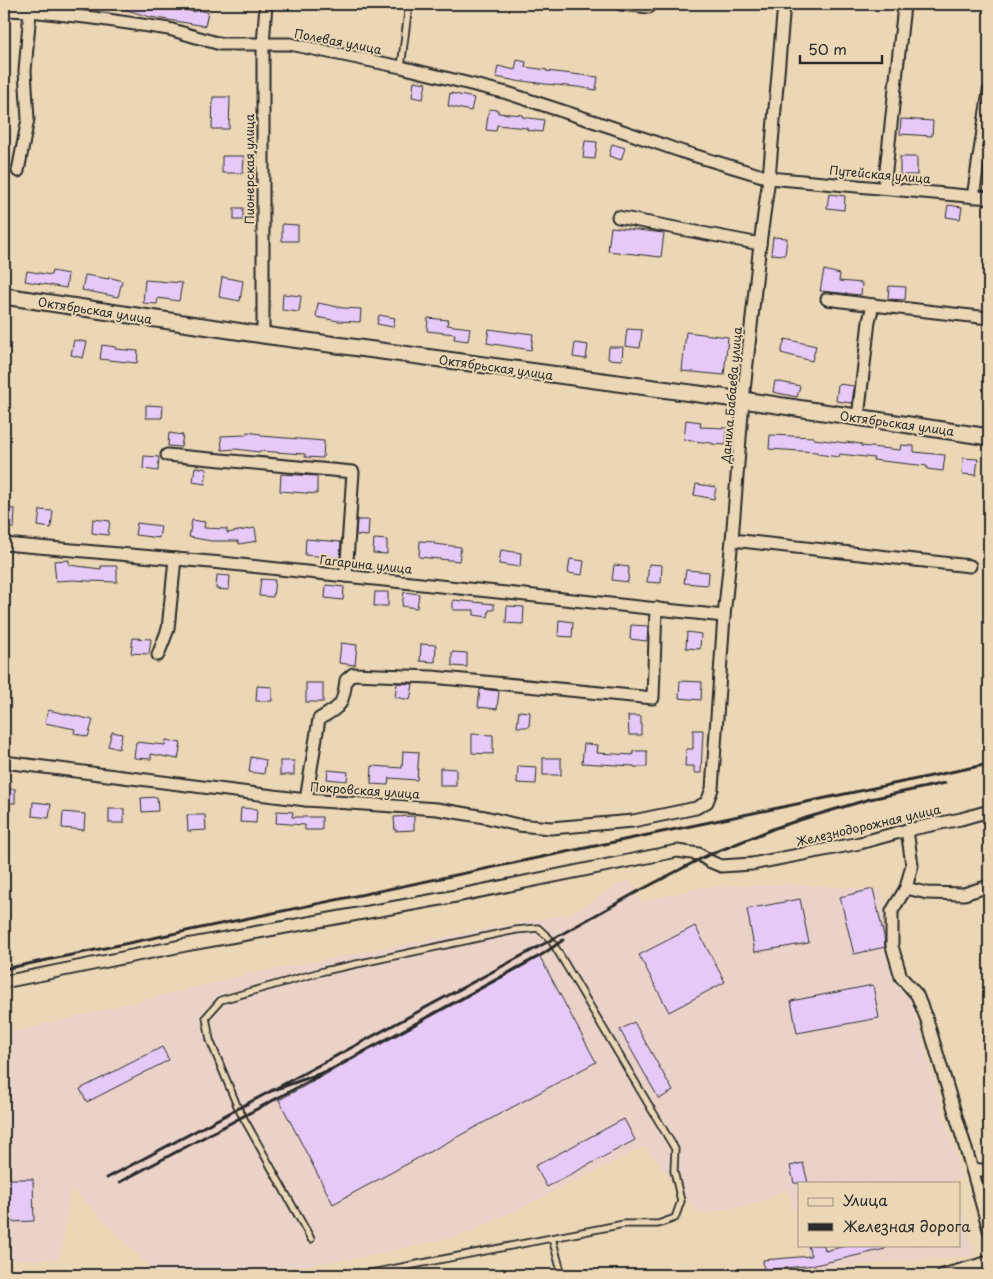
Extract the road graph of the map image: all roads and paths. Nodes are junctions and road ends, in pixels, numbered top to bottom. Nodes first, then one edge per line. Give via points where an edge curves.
1 (266, 4) edge
2 (410, 4) edge
3 (621, 4) edge
4 (784, 4) edge
5 (904, 6) dead end
6 (649, 8) dead end
7 (4, 10) edge
8 (30, 11) junction
9 (263, 45) junction
10 (401, 67) junction
11 (989, 91) edge
12 (18, 171) dead end
13 (769, 178) junction
14 (884, 188) junction
15 (974, 196) junction
16 (989, 198) edge
17 (618, 217) dead end
18 (760, 244) junction
19 (4, 296) edge
20 (827, 299) dead end
21 (873, 305) junction
22 (989, 318) edge
23 (263, 335) junction
24 (743, 400) junction
25 (858, 418) junction
26 (989, 437) edge
27 (167, 455) dead end
28 (732, 540) junction
29 (4, 544) edge
30 (175, 559) junction
31 (970, 566) dead end
32 (346, 576) junction
33 (656, 608) junction
34 (724, 616) junction
35 (158, 655) dead end
36 (4, 762) edge
37 (712, 789) joint
38 (306, 800) junction
39 (989, 811) edge
40 (907, 830) junction
41 (989, 886) edge
42 (906, 888) junction
43 (4, 982) edge
44 (972, 1169) junction
45 (989, 1171) edge
46 (989, 1230) edge
47 (552, 1238) junction
48 (310, 1239) dead end
49 (989, 1262) edge
50 (361, 1275) edge
51 (562, 1275) edge
52 (943, 1275) edge

1 - 9 street, Пионерская улица
2 - 10 lane
3 - 6 street
4 - 13 street, Данила Бабаева улица
5 - 14 street
7 - 8 street, Полевая улица
8 - 9 street, Полевая улица via 169,29 220,44
8 - 12 street via 25,71 28,119
9 - 10 street, Полевая улица via 290,44
9 - 23 street, Пионерская улица
10 - 13 street, Полевая улица via 507,93
11 - 15 street
13 - 14 street, Путейская улица
13 - 18 street, Данила Бабаева улица
14 - 15 street, Путейская улица
15 - 16 street, Путейская улица
17 - 18 street
18 - 24 street, Данила Бабаева улица
19 - 23 street, Октябрьская улица
20 - 21 street
21 - 22 street
21 - 25 street
23 - 24 street, Октябрьская улица
24 - 25 street, Октябрьская улица
24 - 28 street, Данила Бабаева улица
25 - 26 street, Октябрьская улица
27 - 32 street via 353,472
28 - 31 street
28 - 34 street, Данила Бабаева улица
29 - 30 street, Гагарина улица
30 - 32 street, Гагарина улица
30 - 35 street via 168,629
32 - 33 street, Гагарина улица
33 - 34 street, Гагарина улица
33 - 38 street via 653,698 432,677 353,674 346,680 339,707 319,719
34 - 37 street, Данила Бабаева улица
36 - 38 street, Покровская улица
37 - 38 street, Покровская улица via 707,802 696,808 633,821 551,828 437,809
39 - 40 street, Железнодорожная улица
40 - 42 street via 912,866
40 - 43 street, Железнодорожная улица via 860,843 752,864 722,866 699,854 677,851
41 - 42 street via 964,894 927,893
42 - 44 street via 892,911 892,946 901,977 917,995 927,1020
44 - 45 street
44 - 46 street
47 - 48 lane via 624,1224 658,1224 675,1218 681,1201 674,1171 675,1149 551,940 538,928 324,971 221,1000 206,1017 210,1040 238,1108
47 - 50 lane
47 - 51 lane
49 - 52 street

